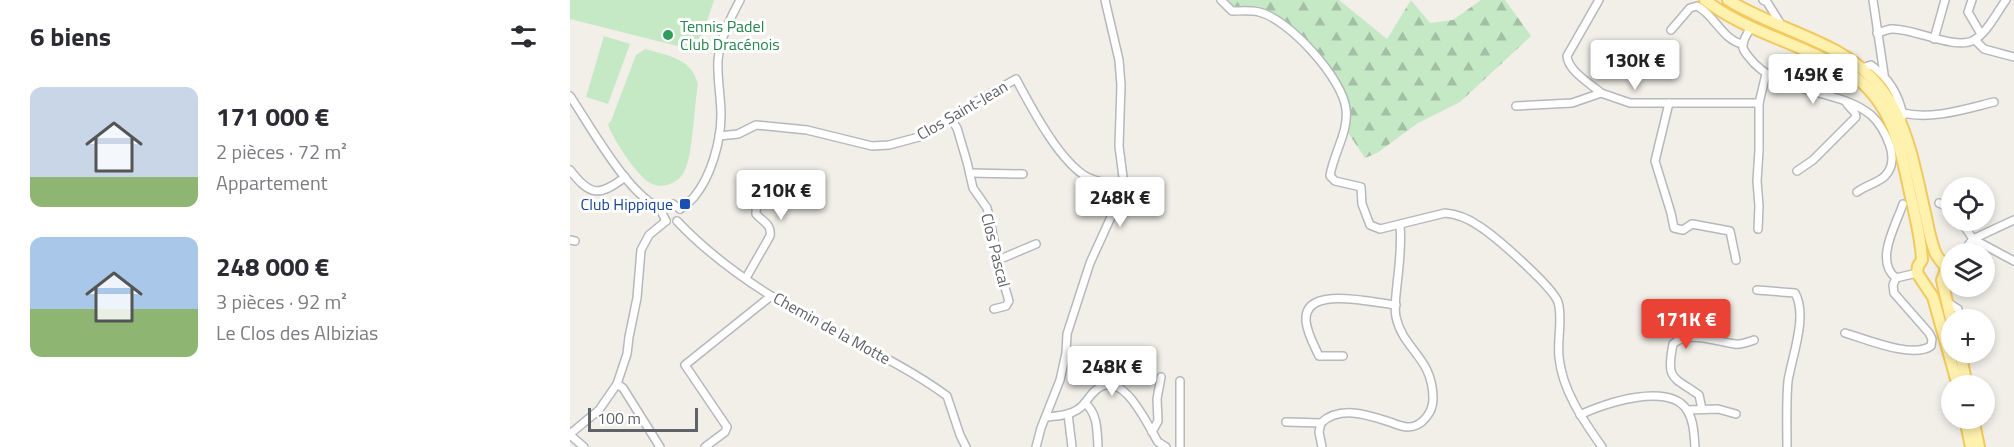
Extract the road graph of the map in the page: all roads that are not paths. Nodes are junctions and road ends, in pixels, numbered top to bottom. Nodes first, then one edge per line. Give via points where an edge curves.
1 (740, 0) edge
2 (1106, 0) edge
3 (1221, 0) edge
4 (1599, 0) edge
5 (1705, 0) edge
6 (1728, 0) edge
7 (1762, 0) edge
8 (1873, 0) edge
9 (1945, 0) edge
10 (1972, 0) edge
11 (2006, 0) edge
12 (1750, 12) junction
13 (1751, 27) junction
14 (1783, 28) junction
15 (1671, 30) dead end
16 (1877, 33) junction
17 (1981, 34) junction
18 (1934, 39) junction
19 (1975, 40) junction
20 (1743, 44) junction
21 (2014, 57) edge
22 (1862, 68) junction
23 (1766, 74) junction
24 (1884, 74) junction
25 (1601, 93) junction
26 (570, 96) edge
27 (1845, 102) junction
28 (1994, 102) dead end
29 (1669, 103) junction
30 (1759, 104) junction
31 (1516, 106) dead end
32 (1903, 113) junction
33 (950, 118) junction
34 (1904, 128) junction
35 (719, 136) junction
36 (570, 170) edge
37 (1797, 171) dead end
38 (970, 173) junction
39 (1023, 174) dead end
40 (758, 176) dead end
41 (625, 177) junction
42 (1123, 186) junction
43 (1857, 192) dead end
44 (1903, 204) dead end
45 (680, 209) junction
46 (663, 210) junction
47 (2014, 220) edge
48 (666, 221) junction
49 (677, 221) junction
50 (1400, 226) junction
51 (1758, 229) dead end
52 (1968, 231) edge
53 (1973, 239) junction
54 (1970, 243) edge
55 (1036, 244) dead end
56 (1941, 256) edge
57 (998, 260) junction
58 (1736, 260) dead end
59 (1923, 260) junction
60 (2014, 261) edge
61 (1941, 262) edge
62 (1917, 273) junction
63 (746, 278) junction
64 (1896, 278) junction
65 (1941, 281) edge
66 (1926, 284) junction
67 (1756, 290) dead end
68 (771, 296) junction
69 (1945, 297) edge
70 (1946, 301) junction
71 (1395, 305) junction
72 (994, 309) dead end
73 (1948, 309) edge
74 (1958, 309) edge
75 (1845, 333) dead end
76 (1754, 340) dead end
77 (1343, 356) dead end
78 (1955, 375) edge
79 (1161, 377) dead end
80 (1180, 381) dead end
81 (617, 384) junction
82 (1085, 403) junction
83 (1702, 409) junction
84 (1687, 410) junction
85 (1068, 414) junction
86 (1736, 414) dead end
87 (1580, 415) junction
88 (1046, 417) junction
89 (1286, 422) dead end
90 (1321, 423) junction
91 (1967, 429) edge
92 (1975, 429) edge
93 (1152, 432) junction
94 (570, 435) edge
95 (1184, 446) edge
96 (584, 447) edge
97 (660, 447) edge
98 (705, 447) edge
99 (966, 447) edge
100 (1036, 447) edge
101 (1071, 447) edge
102 (1098, 447) edge
103 (1166, 447) edge
104 (1322, 447) edge
105 (1602, 447) edge
106 (1695, 447) edge
107 (1787, 447) edge
108 (1971, 447) edge
109 (1978, 447) edge

1 - 35 street via 729,20 718,57
2 - 42 street via 1122,98 1119,146
3 - 50 street via 1232,11 1259,12 1280,22 1320,60 1331,74 1347,111 1331,179 1361,187 1366,218 1374,228
4 - 25 street via 1567,61
5 - 13 main road
6 - 12 main road
7 - 12 street
7 - 14 street
8 - 16 street
9 - 18 street
10 - 17 street via 1968,12
11 - 17 street
12 - 14 main road
13 - 20 street
13 - 59 main road via 1840,67 1861,81 1878,100 1892,123 1904,159
14 - 22 main road via 1836,51
15 - 20 street via 1696,6 1736,43
16 - 18 street via 1902,30
16 - 24 street
17 - 19 street
18 - 19 street via 1966,43
19 - 21 street via 1984,49
20 - 23 street via 1743,50
22 - 24 street via 1871,64
22 - 34 main road via 1886,93
23 - 27 street
23 - 30 street
24 - 32 street
25 - 29 street via 1630,103
25 - 31 street via 1572,103
26 - 41 street
27 - 37 street via 1856,117
27 - 43 street via 1871,115 1879,124 1893,158 1885,176
28 - 32 street via 1942,114
29 - 30 street
29 - 58 street via 1655,161 1672,225 1683,230 1692,224 1730,231
30 - 51 street
32 - 34 street
33 - 35 street, Clos Saint-Jean via 919,137 889,145 872,146 807,129 756,125 738,134
33 - 38 street, Clos Pascal via 957,128
33 - 42 street, Clos Saint-Jean via 1016,79 1039,121 1071,164 1101,183
34 - 56 main road via 1932,239
35 - 45 street via 703,183
36 - 41 street via 583,185 599,191
38 - 39 street
38 - 57 street, Clos Pascal via 973,188 987,208
40 - 63 street via 765,186 756,214 771,230
41 - 46 street
42 - 88 street via 1090,263 1066,334 1060,381
44 - 64 street via 1887,248 1890,273
45 - 46 street via 670,204
45 - 49 street
46 - 48 street
47 - 53 street
48 - 49 street
48 - 81 street via 641,250 627,354
49 - 63 street, Chemin de la Motte
50 - 71 street via 1402,243
50 - 87 street via 1445,213 1469,220 1513,254 1551,291 1560,313 1559,359
52 - 53 street
53 - 54 street
53 - 60 street
55 - 57 street
57 - 72 street, Clos Pascal via 1009,301
59 - 61 main road
59 - 62 main road
62 - 64 street
62 - 66 main road
63 - 68 street, Chemin de la Motte
64 - 75 street via 1894,293 1929,333 1931,346 1926,350 1898,349
65 - 66 main road
66 - 78 main road via 1934,297
67 - 107 street via 1795,293 1798,299 1795,356 1788,381
68 - 98 street via 685,365 727,427
68 - 99 street, Chemin de la Motte via 898,364 947,396
69 - 70 main road
70 - 73 main road
70 - 74 street
71 - 77 street via 1329,297 1308,308 1308,332 1319,356
71 - 90 street via 1400,329 1430,375 1433,405 1428,416 1408,427 1351,412 1335,414
76 - 83 street via 1737,345 1683,337 1673,344 1670,371 1699,395
79 - 93 street via 1156,399 1158,421
80 - 95 street
81 - 94 street via 599,410
81 - 97 street
82 - 85 street
82 - 93 street via 1098,387 1119,386 1128,393
82 - 102 street via 1092,408 1097,422
83 - 84 street
83 - 86 street
84 - 87 street via 1677,400 1649,396 1619,401
84 - 106 street
85 - 88 street
85 - 101 street
87 - 105 street
88 - 100 street
89 - 90 street
90 - 104 street
91 - 108 main road
92 - 109 main road
93 - 103 street
94 - 96 street

